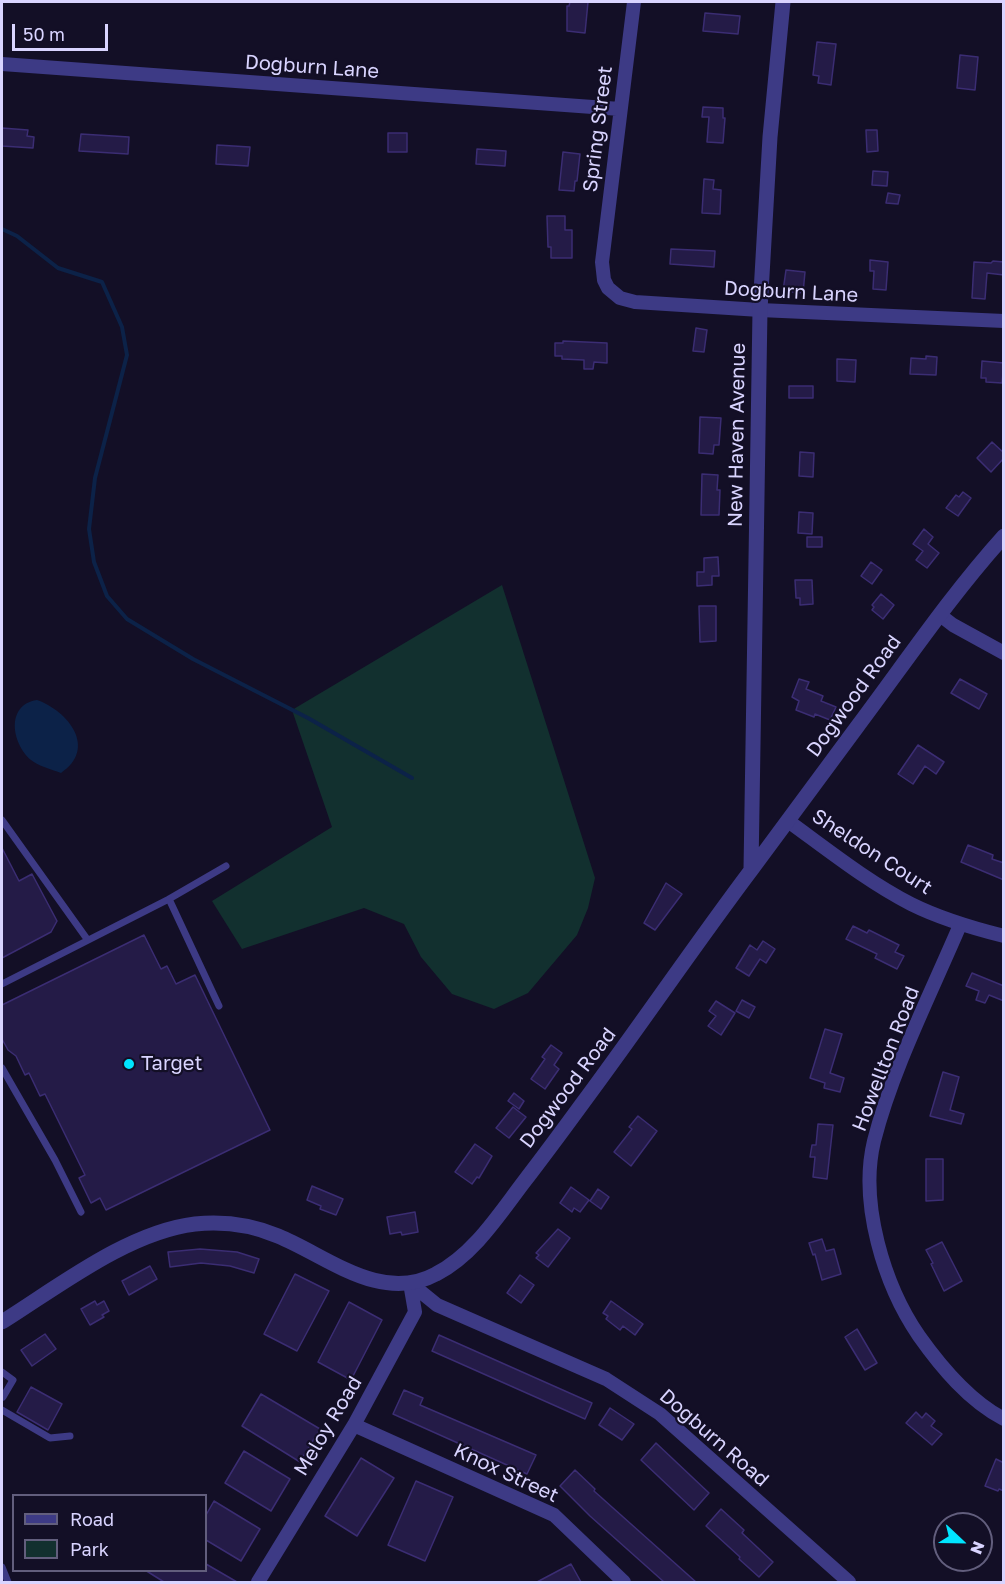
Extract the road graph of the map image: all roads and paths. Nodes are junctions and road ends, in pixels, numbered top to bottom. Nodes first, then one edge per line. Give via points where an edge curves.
1 (634, 2) edge
2 (783, 2) edge
3 (2, 64) edge
4 (620, 109) junction
5 (602, 262) joint
6 (760, 310) junction
7 (1004, 321) edge
8 (1004, 536) edge
9 (940, 615) junction
10 (1004, 652) edge
11 (2, 820) edge
12 (788, 821) junction
13 (226, 866) dead end
14 (751, 870) junction
15 (169, 899) junction
16 (960, 925) junction
17 (1004, 936) edge
18 (87, 939) junction
19 (2, 984) edge
20 (219, 1005) dead end
21 (2, 1068) edge
22 (81, 1212) dead end
23 (410, 1283) junction
24 (2, 1322) edge
25 (2, 1372) edge
26 (2, 1396) edge
27 (2, 1410) edge
28 (1004, 1419) edge
29 (354, 1425) junction
30 (70, 1436) dead end
31 (2, 1567) edge
32 (8, 1582) edge
33 (258, 1582) edge
34 (624, 1582) edge
35 (849, 1582) edge

1 - 4 street, Spring Street
2 - 6 street, New Haven Avenue
3 - 4 street, Dogburn Lane
4 - 5 street, Spring Street
5 - 6 street, Dogburn Lane via 603,280 608,288 627,300
6 - 7 street, Dogburn Lane
6 - 14 street, New Haven Avenue
8 - 9 street, Dogwood Road
9 - 10 street
9 - 12 street, Dogwood Road
11 - 18 lane
12 - 14 street, Dogwood Road
12 - 16 street, Sheldon Court via 911,904
13 - 15 lane
14 - 23 street, Dogwood Road via 637,1031 485,1232 449,1266
15 - 18 lane
15 - 20 lane
16 - 17 street, Sheldon Court
16 - 28 street, Howellton Road via 897,1072 874,1142 871,1192 891,1288 908,1320 952,1377
18 - 19 lane
21 - 22 lane
23 - 24 street, Dogwood Road via 359,1276 260,1229 239,1224 196,1224 139,1240
23 - 29 street, Meloy Road via 415,1312
23 - 35 street, Dogburn Road via 437,1305 606,1379 660,1414
25 - 26 lane via 13,1380
27 - 30 lane via 50,1438
29 - 33 street, Meloy Road
29 - 34 street, Knox Street via 554,1515
31 - 32 lane

